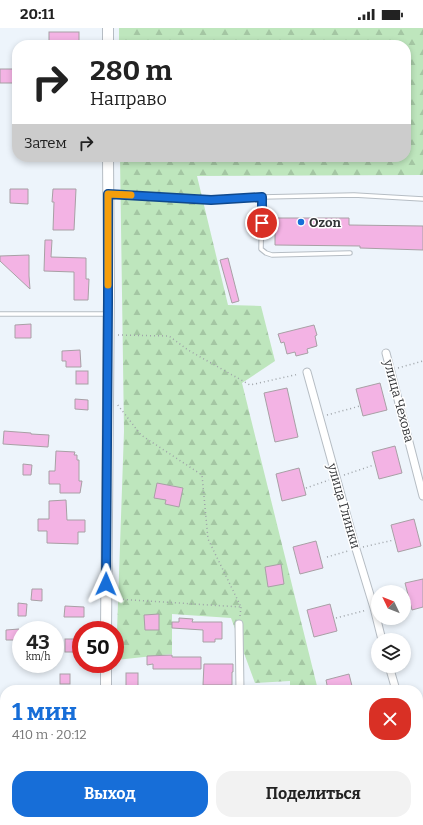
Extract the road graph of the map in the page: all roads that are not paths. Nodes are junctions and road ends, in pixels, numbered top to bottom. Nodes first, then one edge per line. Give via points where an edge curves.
1 (108, 28) edge
2 (108, 40) edge
3 (108, 162) edge
4 (108, 194) junction
5 (262, 197) junction
6 (423, 199) edge
7 (350, 253) dead end
8 (0, 314) edge
9 (108, 314) junction
10 (386, 353) dead end
11 (307, 372) road end
12 (423, 496) edge
13 (106, 621) edge
14 (239, 624) dead end
15 (380, 633) edge
16 (106, 673) edge
17 (391, 673) edge
18 (106, 685) edge
19 (240, 685) edge
20 (395, 685) edge

1 - 2 main road
3 - 4 main road
4 - 5 lane via 211,200
4 - 9 main road
5 - 6 lane via 354,195
5 - 7 lane via 262,249 266,253
8 - 9 lane
9 - 13 main road
10 - 12 street, улица Чехова
11 - 15 street, улица Глинки
14 - 19 street
16 - 18 main road
17 - 20 street

